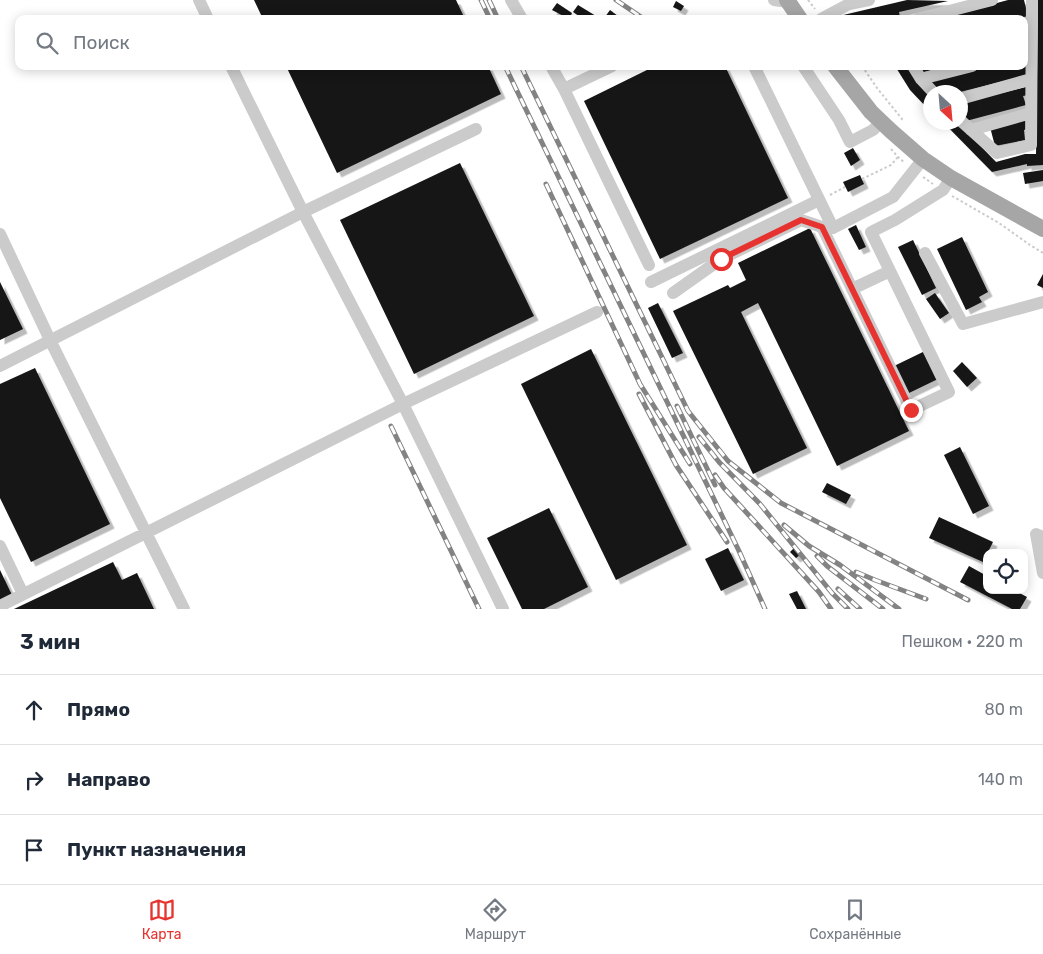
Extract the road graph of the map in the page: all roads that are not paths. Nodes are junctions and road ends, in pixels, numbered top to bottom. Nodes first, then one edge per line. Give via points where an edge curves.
1 (199, 0) edge
2 (511, 0) edge
3 (869, 0) edge
4 (992, 0) edge
5 (1032, 0) edge
6 (783, 1) edge
7 (848, 2) edge
8 (206, 15) edge
9 (520, 15) edge
10 (796, 15) edge
11 (827, 15) edge
12 (934, 15) edge
13 (1028, 20) edge
14 (1028, 52) edge
15 (233, 70) edge
16 (552, 70) edge
17 (604, 70) edge
18 (756, 70) edge
19 (806, 70) edge
20 (838, 70) edge
21 (916, 70) edge
22 (956, 70) edge
23 (921, 79) junction
24 (1031, 79) junction
25 (927, 85) edge
26 (564, 90) junction
27 (968, 97) edge
28 (1031, 113) junction
29 (882, 121) junction
30 (968, 127) edge
31 (476, 129) dead end
32 (971, 130) junction
33 (923, 159) junction
34 (951, 178) junction
35 (819, 200) junction
36 (302, 212) junction
37 (1043, 230) edge
38 (0, 234) edge
39 (924, 253) dead end
40 (649, 265) dead end
41 (890, 271) junction
42 (651, 282) dead end
43 (852, 289) junction
44 (673, 293) dead end
45 (1043, 302) edge
46 (597, 312) dead end
47 (50, 340) junction
48 (0, 366) edge
49 (403, 404) junction
50 (146, 533) junction
51 (1043, 537) edge
52 (0, 546) edge
53 (1043, 573) edge
54 (23, 594) junction
55 (0, 606) edge
56 (184, 609) edge
57 (503, 609) edge

1 - 8 lane
2 - 9 lane
3 - 7 lane
4 - 12 lane
5 - 13 lane
6 - 10 main road
7 - 11 lane
13 - 14 lane
14 - 24 lane
15 - 36 lane
16 - 26 lane
17 - 26 lane
18 - 35 lane
19 - 29 lane via 850,142 873,130
20 - 29 main road
21 - 23 lane
22 - 23 lane
23 - 25 lane
24 - 27 lane
24 - 28 lane
26 - 40 lane
28 - 32 lane
28 - 32 lane via 1031,145 997,153
29 - 33 main road
30 - 32 lane
31 - 36 lane
33 - 34 main road
33 - 35 lane via 893,197 833,228
34 - 37 main road
34 - 41 lane via 943,190 871,232
35 - 42 lane
36 - 47 lane
36 - 49 lane
38 - 47 lane
39 - 45 lane via 963,324
41 - 43 lane
41 - 43 lane via 948,392 911,410
43 - 44 lane via 822,227 801,220 721,259
46 - 49 lane
47 - 48 lane
47 - 50 lane
49 - 50 lane
49 - 57 lane
50 - 54 lane
50 - 56 lane
51 - 53 lane via 1036,534
52 - 54 lane
54 - 55 lane

